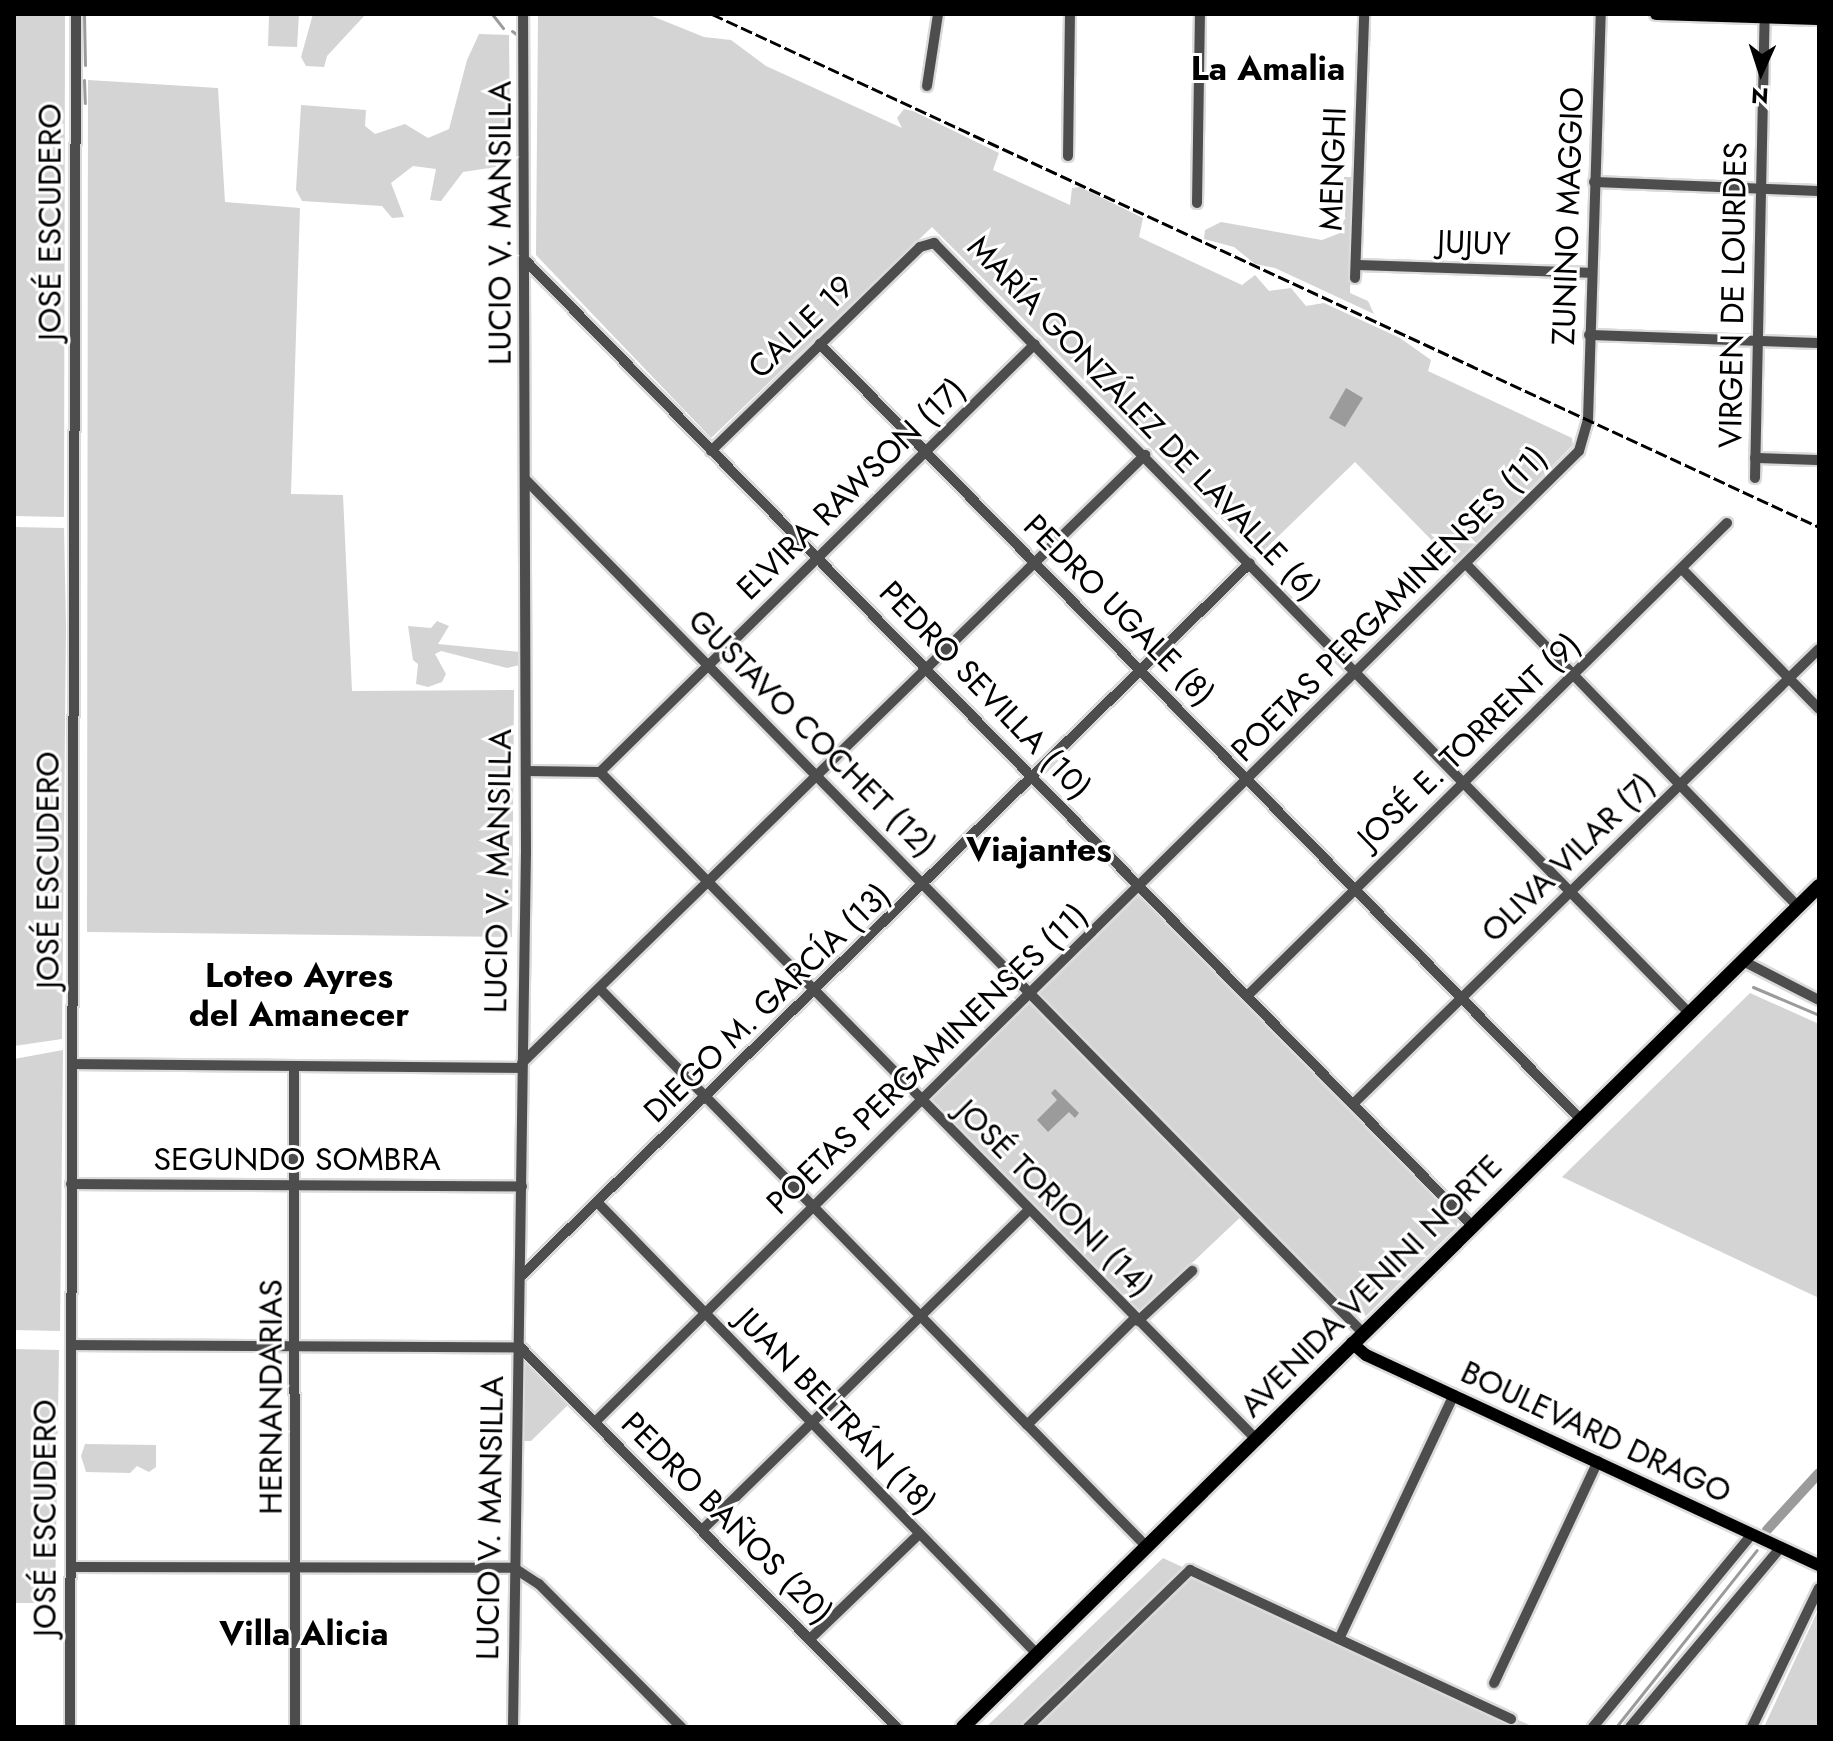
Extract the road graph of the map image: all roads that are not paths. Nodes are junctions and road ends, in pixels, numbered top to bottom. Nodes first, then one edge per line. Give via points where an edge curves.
1 (76, 14) edge
2 (523, 14) edge
3 (938, 14) edge
4 (1070, 14) edge
5 (1200, 14) edge
6 (1364, 14) edge
7 (1601, 14) edge
8 (1656, 14) edge
9 (1765, 18) junction
10 (1819, 19) edge
11 (927, 86) dead end
12 (1068, 156) dead end
13 (1594, 182) junction
14 (1761, 189) junction
15 (1819, 191) edge
16 (1197, 203) dead end
17 (929, 242) joint
18 (527, 262) junction
19 (1356, 265) junction
20 (1591, 273) junction
21 (1355, 278) dead end
22 (1589, 335) junction
23 (1758, 340) junction
24 (1819, 343) edge
25 (820, 344) junction
26 (1035, 344) junction
27 (1588, 420) joint
28 (711, 451) junction
29 (926, 452) junction
30 (1145, 455) junction
31 (1755, 458) junction
32 (1819, 460) edge
33 (1755, 478) dead end
34 (526, 480) junction
35 (1727, 523) dead end
36 (818, 558) junction
37 (1035, 562) junction
38 (1250, 563) junction
39 (1466, 564) junction
40 (1682, 569) junction
41 (1819, 649) edge
42 (708, 665) junction
43 (928, 667) junction
44 (1142, 672) junction
45 (1356, 672) junction
46 (1573, 675) junction
47 (1789, 678) junction
48 (1819, 709) edge
49 (526, 771) junction
50 (600, 772) junction
51 (818, 776) junction
52 (1034, 778) junction
53 (1249, 780) junction
54 (1464, 783) junction
55 (1679, 785) junction
56 (708, 883) junction
57 (925, 885) junction
58 (1140, 886) junction
59 (1819, 886) edge
60 (1355, 889) junction
61 (1571, 892) junction
62 (1798, 907) junction
63 (1743, 961) junction
64 (600, 989) junction
65 (816, 991) junction
66 (1032, 993) junction
67 (1247, 996) junction
68 (1461, 998) junction
69 (1819, 1000) edge
70 (1689, 1013) junction
71 (73, 1064) junction
72 (522, 1065) junction
73 (294, 1067) junction
74 (706, 1098) junction
75 (921, 1101) junction
76 (1353, 1104) junction
77 (1581, 1120) junction
78 (71, 1184) junction
79 (298, 1185) junction
80 (522, 1186) junction
81 (598, 1203) junction
82 (813, 1207) junction
83 (1029, 1210) junction
84 (1472, 1226) junction
85 (1192, 1271) dead end
86 (522, 1275) junction
87 (705, 1314) junction
88 (920, 1316) junction
89 (1137, 1319) junction
90 (1358, 1338) junction
91 (298, 1344) junction
92 (71, 1345) junction
93 (520, 1347) junction
94 (1454, 1395) junction
95 (595, 1422) junction
96 (810, 1424) junction
97 (1027, 1425) junction
98 (1256, 1439) junction
99 (1598, 1461) junction
100 (702, 1530) junction
101 (919, 1534) junction
102 (1754, 1534) junction
103 (1146, 1546) junction
104 (1777, 1546) junction
105 (1819, 1565) edge
106 (72, 1567) junction
107 (296, 1568) junction
108 (514, 1568) junction
109 (1819, 1588) edge
110 (810, 1639) junction
111 (1339, 1639) junction
112 (1037, 1654) junction
113 (1494, 1683) dead end
114 (1511, 1719) dead end
115 (70, 1727) edge
116 (295, 1727) edge
117 (513, 1727) edge
118 (681, 1727) edge
119 (896, 1727) edge
120 (963, 1727) edge
121 (1028, 1727) edge
122 (1593, 1727) edge
123 (1630, 1727) edge
124 (1752, 1727) edge

1 - 71 street, JOSÉ ESCUDERO
2 - 18 street, LUCIO V. MANSILLA
3 - 11 street
4 - 12 street
5 - 16 street
6 - 19 street, MENGHI
7 - 13 street, ZUNINO MAGGIO
8 - 9 main road
9 - 10 main road
9 - 14 street, VIRGEN DE LOURDES
13 - 14 street
13 - 20 street, ZUNINO MAGGIO
14 - 15 street
14 - 23 street, VIRGEN DE LOURDES
17 - 25 street, CALLE 19
17 - 26 street, MARÍA GONZÁLEZ DE LAVALLE (6) via 939,245
18 - 28 street, PEDRO SEVILLA (10)
18 - 34 street, LUCIO V. MANSILLA
19 - 20 street, JUJUY
19 - 21 street, MENGHI
20 - 22 street, ZUNINO MAGGIO
22 - 23 street
22 - 27 street, ZUNINO MAGGIO
23 - 24 street
23 - 31 street, VIRGEN DE LOURDES
25 - 28 street, CALLE 19
25 - 29 street, PEDRO UGALE (8)
26 - 29 street, ELVIRA RAWSON (17)
26 - 30 street, MARÍA GONZÁLEZ DE LAVALLE (6)
27 - 39 street, POETAS PERGAMINENSES (11) via 1576,455
28 - 36 street, PEDRO SEVILLA (10)
29 - 36 street, ELVIRA RAWSON (17)
29 - 37 street, PEDRO UGALE (8)
30 - 37 street
30 - 38 street, MARÍA GONZÁLEZ DE LAVALLE (6)
31 - 32 street
31 - 33 street, VIRGEN DE LOURDES
34 - 42 street, GUSTAVO COCHET (12)
34 - 49 street, LUCIO V. MANSILLA
35 - 40 street, JOSÉ E. TORRENT (9)
36 - 42 street, ELVIRA RAWSON (17)
36 - 43 street, PEDRO SEVILLA (10)
37 - 43 street
37 - 44 street, PEDRO UGALE (8)
38 - 44 street, DIEGO M. GARCÍA (13)
38 - 45 street, MARÍA GONZÁLEZ DE LAVALLE (6)
39 - 45 street, POETAS PERGAMINENSES (11)
39 - 46 street
40 - 46 street, JOSÉ E. TORRENT (9)
40 - 47 street
41 - 47 street, OLIVA VILAR (7)
42 - 50 street, ELVIRA RAWSON (17)
42 - 51 street, GUSTAVO COCHET (12)
43 - 51 street
43 - 52 street, PEDRO SEVILLA (10)
44 - 52 street, DIEGO M. GARCÍA (13)
44 - 53 street, PEDRO UGALE (8)
45 - 53 street, POETAS PERGAMINENSES (11)
45 - 54 street, MARÍA GONZÁLEZ DE LAVALLE (6)
46 - 54 street, JOSÉ E. TORRENT (9)
46 - 55 street
47 - 48 street
47 - 55 street, OLIVA VILAR (7)
49 - 50 street
49 - 72 street, LUCIO V. MANSILLA
50 - 56 street, JOSÉ TORIONI (14)
51 - 56 street
51 - 57 street, GUSTAVO COCHET (12)
52 - 57 street, DIEGO M. GARCÍA (13)
52 - 58 street, PEDRO SEVILLA (10)
53 - 58 street, POETAS PERGAMINENSES (11)
53 - 60 street, PEDRO UGALE (8)
54 - 60 street, JOSÉ E. TORRENT (9)
54 - 61 street, MARÍA GONZÁLEZ DE LAVALLE (6)
55 - 61 street, OLIVA VILAR (7)
55 - 62 street
56 - 64 street
56 - 65 street, JOSÉ TORIONI (14)
57 - 65 street, DIEGO M. GARCÍA (13)
57 - 66 street, GUSTAVO COCHET (12)
58 - 66 street, POETAS PERGAMINENSES (11)
58 - 67 street, PEDRO SEVILLA (10)
59 - 62 highway, AVENIDA VENINI NORTE
60 - 67 street, JOSÉ E. TORRENT (9)
60 - 68 street, PEDRO UGALE (8)
61 - 68 street, OLIVA VILAR (7)
61 - 70 street, MARÍA GONZÁLEZ DE LAVALLE (6)
62 - 63 highway, AVENIDA VENINI NORTE
63 - 69 street
63 - 70 highway, AVENIDA VENINI NORTE
64 - 72 street
64 - 74 street
65 - 74 street, DIEGO M. GARCÍA (13)
65 - 75 street, JOSÉ TORIONI (14)
66 - 75 street, POETAS PERGAMINENSES (11)
66 - 90 street, GUSTAVO COCHET (12)
67 - 76 street, PEDRO SEVILLA (10)
68 - 76 street, OLIVA VILAR (7)
68 - 77 street, PEDRO UGALE (8)
70 - 77 highway, AVENIDA VENINI NORTE
71 - 73 street
71 - 78 street, JOSÉ ESCUDERO
72 - 73 street
72 - 80 street, LUCIO V. MANSILLA
73 - 79 street, HERNANDARIAS
74 - 81 street, DIEGO M. GARCÍA (13)
74 - 82 street
75 - 82 street, POETAS PERGAMINENSES (11)
75 - 83 street, JOSÉ TORIONI (14)
76 - 84 street, PEDRO SEVILLA (10)
77 - 84 highway, AVENIDA VENINI NORTE
78 - 79 street, SEGUNDO SOMBRA
78 - 92 street, JOSÉ ESCUDERO
79 - 80 street, SEGUNDO SOMBRA
79 - 91 street, HERNANDARIAS
80 - 86 street, LUCIO V. MANSILLA
81 - 86 street, DIEGO M. GARCÍA (13)
81 - 87 street, JUAN BELTRÁN (18)
82 - 87 street, POETAS PERGAMINENSES (11)
82 - 88 street
83 - 88 street
83 - 89 street, JOSÉ TORIONI (14)
84 - 90 highway, AVENIDA VENINI NORTE
85 - 89 street
86 - 93 street, LUCIO V. MANSILLA
87 - 95 street, POETAS PERGAMINENSES (11)
87 - 96 street, JUAN BELTRÁN (18)
88 - 96 street
88 - 97 street
89 - 97 street
89 - 98 street, JOSÉ TORIONI (14)
90 - 94 main road, BOULEVARD DRAGO
90 - 98 highway, AVENIDA VENINI NORTE
91 - 92 street
91 - 93 street
91 - 107 street, HERNANDARIAS
92 - 106 street, JOSÉ ESCUDERO
93 - 95 street, PEDRO BAÑOS (20)
93 - 108 street, LUCIO V. MANSILLA
94 - 99 main road, BOULEVARD DRAGO
94 - 111 street
95 - 100 street, PEDRO BAÑOS (20)
96 - 100 street
96 - 101 street, JUAN BELTRÁN (18)
97 - 103 street
98 - 103 highway, AVENIDA VENINI NORTE
99 - 102 main road, BOULEVARD DRAGO
99 - 113 street
100 - 110 street, PEDRO BAÑOS (20)
101 - 110 street
101 - 112 street, JUAN BELTRÁN (18)
102 - 104 main road, BOULEVARD DRAGO
102 - 122 street
103 - 112 highway, AVENIDA VENINI NORTE
104 - 105 main road, BOULEVARD DRAGO
104 - 123 street
106 - 107 street
106 - 115 street, JOSÉ ESCUDERO
107 - 108 street
107 - 116 street, HERNANDARIAS
108 - 117 street, LUCIO V. MANSILLA
108 - 118 street via 539,1584
109 - 124 street
110 - 119 street, PEDRO BAÑOS (20)
111 - 114 street
111 - 121 street via 1190,1570
112 - 120 highway, AVENIDA VENINI NORTE

